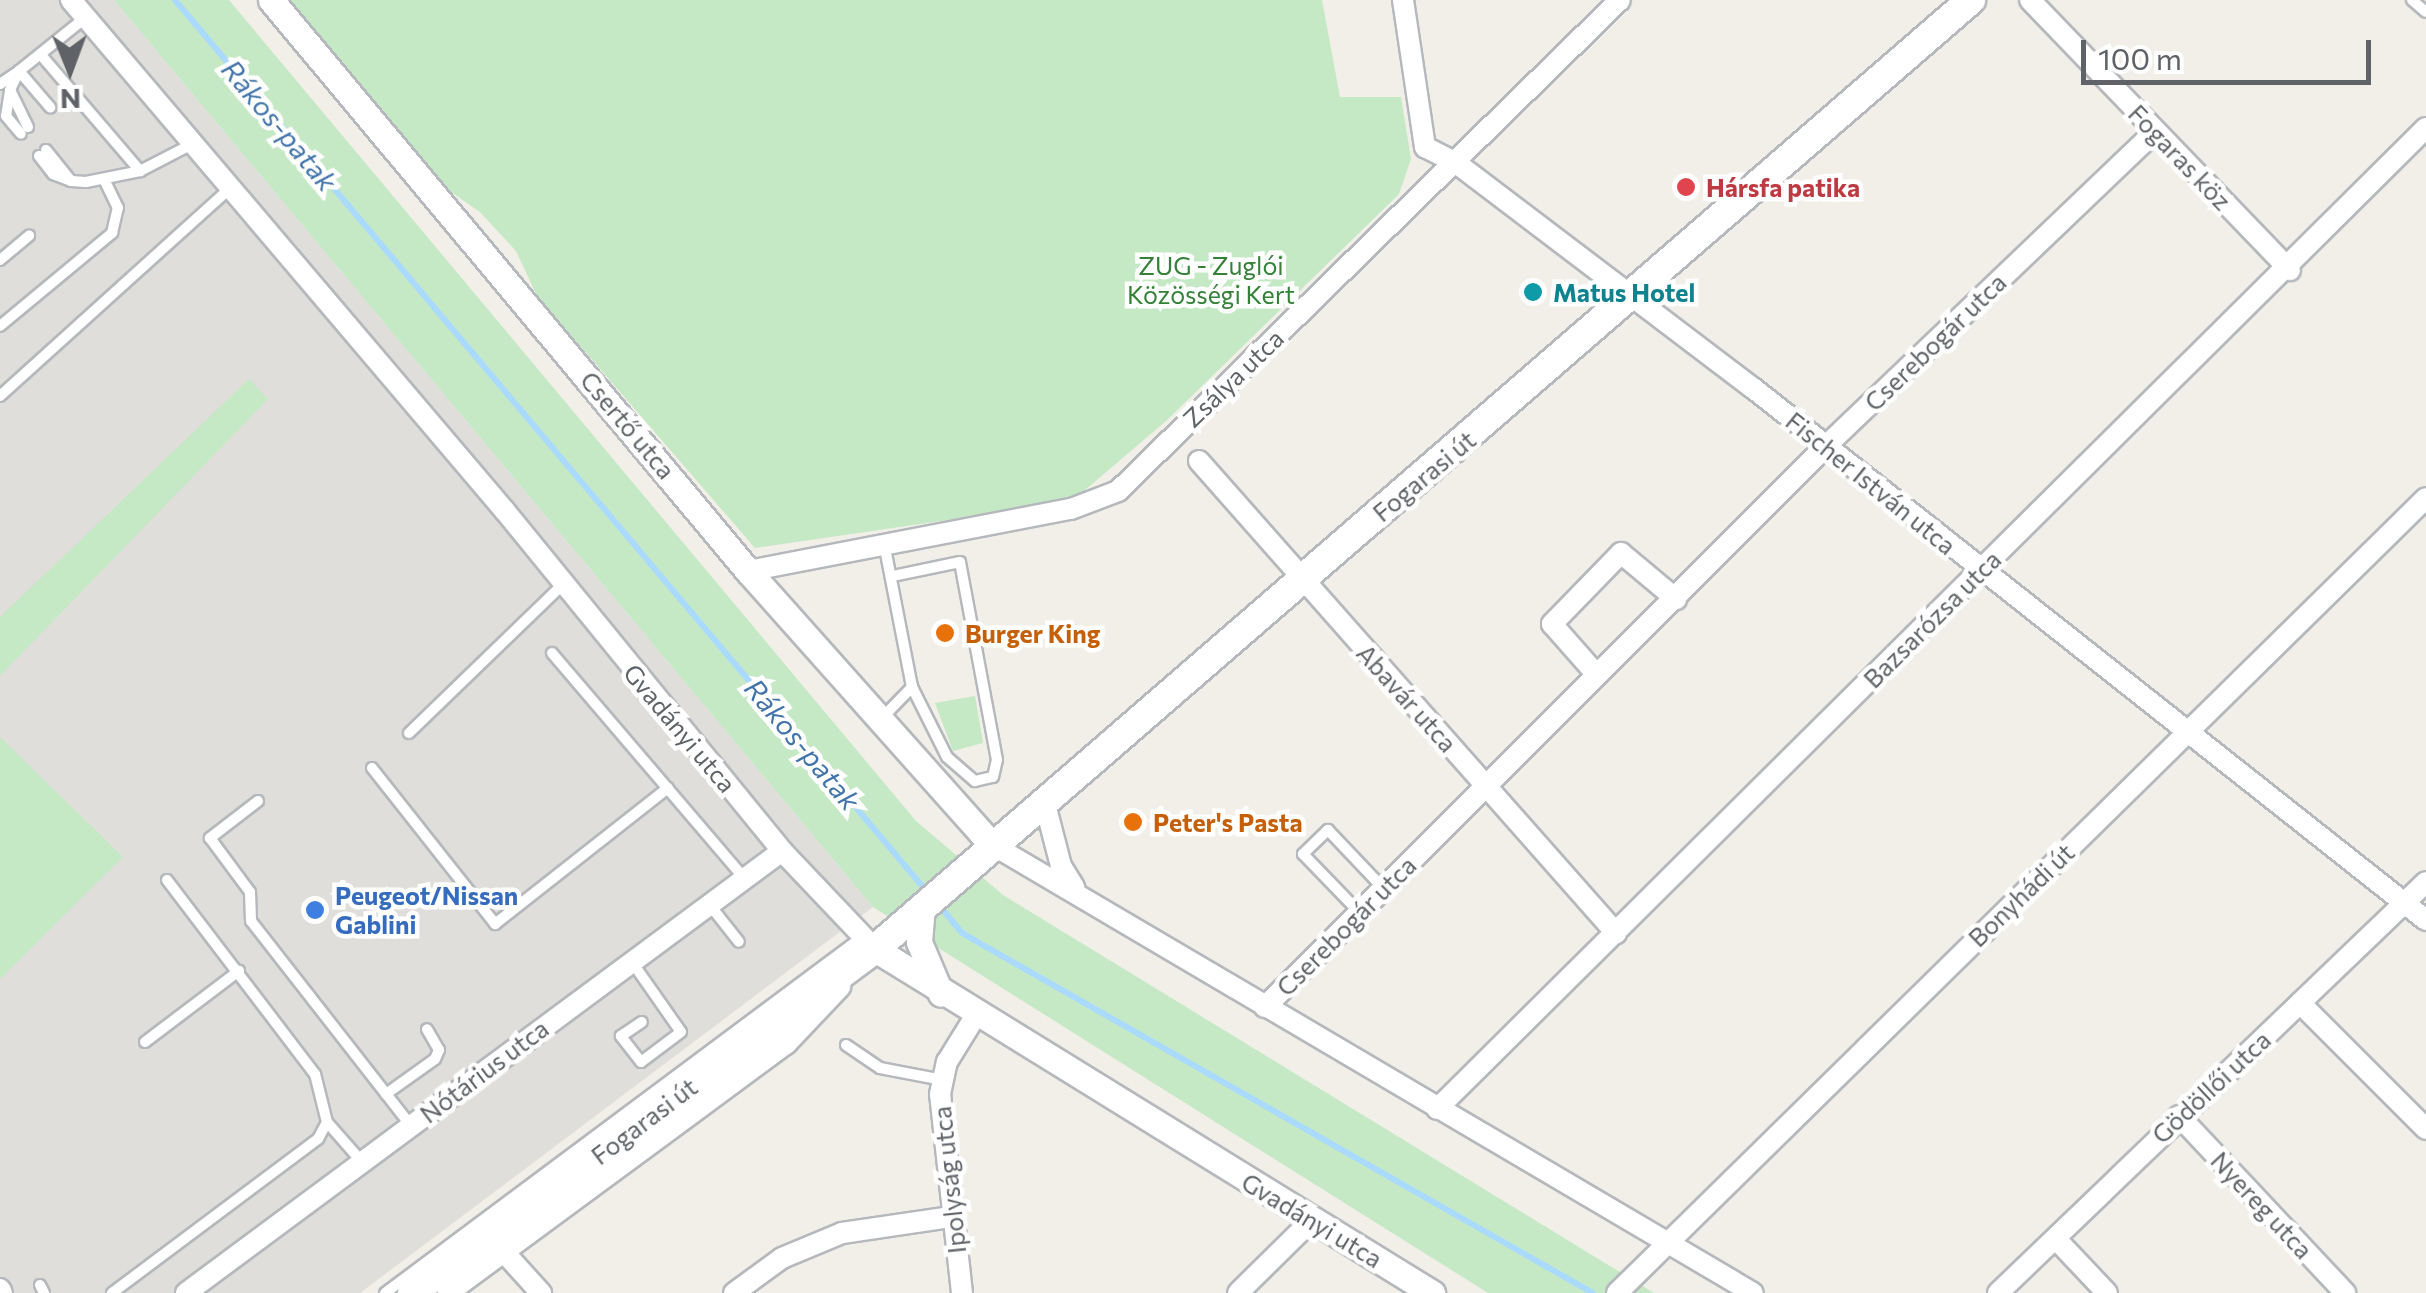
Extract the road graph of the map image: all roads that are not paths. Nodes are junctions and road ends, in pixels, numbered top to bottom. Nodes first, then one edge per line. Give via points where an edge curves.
1 (70, 0) edge
2 (272, 0) edge
3 (1403, 0) edge
4 (1620, 0) edge
5 (1971, 0) edge
6 (2030, 0) edge
7 (2412, 0) edge
8 (2426, 12) edge
9 (86, 18) junction
10 (40, 55) junction
11 (20, 71) junction
12 (5, 87) edge
13 (50, 107) dead end
14 (2426, 128) edge
15 (24, 130) dead end
16 (2155, 132) junction
17 (192, 144) junction
18 (62, 149) dead end
19 (1454, 162) junction
20 (140, 170) junction
21 (106, 180) junction
22 (230, 188) junction
23 (29, 236) dead end
24 (0, 260) edge
25 (2290, 270) junction
26 (1632, 298) junction
27 (0, 326) edge
28 (0, 396) edge
29 (1826, 445) junction
30 (1199, 461) dead end
31 (2426, 498) edge
32 (884, 543) junction
33 (748, 571) junction
34 (1978, 572) junction
35 (893, 576) junction
36 (1301, 580) junction
37 (560, 586) junction
38 (1676, 598) junction
39 (552, 653) dead end
40 (1598, 675) junction
41 (912, 688) junction
42 (880, 722) junction
43 (2187, 732) junction
44 (408, 733) dead end
45 (372, 768) dead end
46 (1486, 786) junction
47 (668, 788) junction
48 (258, 801) dead end
49 (1045, 804) junction
50 (992, 844) junction
51 (782, 851) junction
52 (744, 878) junction
53 (166, 880) dead end
54 (2426, 882) edge
55 (1075, 889) junction
56 (1384, 889) junction
57 (2404, 903) junction
58 (708, 904) junction
59 (922, 908) junction
60 (1360, 912) junction
61 (2426, 920) edge
62 (1616, 933) junction
63 (739, 942) dead end
64 (868, 944) junction
65 (631, 962) junction
66 (239, 971) junction
67 (941, 994) junction
68 (2300, 1003) junction
69 (1265, 1007) junction
70 (976, 1016) junction
71 (642, 1022) dead end
72 (427, 1028) dead end
73 (145, 1042) dead end
74 (846, 1045) dead end
75 (943, 1080) junction
76 (386, 1094) junction
77 (1437, 1109) junction
78 (2178, 1116) junction
79 (327, 1122) junction
80 (410, 1126) junction
81 (2426, 1128) edge
82 (362, 1162) junction
83 (950, 1217) junction
84 (1312, 1220) junction
85 (2056, 1238) junction
86 (1667, 1244) junction
87 (503, 1251) junction
88 (1620, 1291) edge
89 (112, 1293) edge
90 (186, 1293) edge
91 (385, 1293) edge
92 (412, 1293) edge
93 (448, 1293) edge
94 (541, 1293) edge
95 (734, 1293) edge
96 (962, 1293) edge
97 (1238, 1293) edge
98 (1432, 1293) edge
99 (1753, 1293) edge
100 (1998, 1293) edge
101 (2107, 1293) edge
102 (2344, 1293) edge

1 - 9 street, Gvadányi utca
2 - 33 street, Csertő utca
3 - 19 street, Fischer István utca via 1425,147
4 - 19 street, Zsálya utca
5 - 26 main road, Fogarasi út
6 - 16 street, Fogaras köz
7 - 8 lane
9 - 10 lane
9 - 17 street, Gvadányi utca
10 - 11 lane
10 - 20 lane via 92,124
11 - 12 lane
11 - 13 lane
12 - 15 lane
14 - 25 street, Bazsarózsa utca
16 - 25 street, Fogaras köz
16 - 29 street, Cserebogár utca
17 - 20 lane
17 - 22 street, Gvadányi utca
18 - 21 lane via 45,154 72,181
19 - 26 street, Fischer István utca
19 - 32 street, Zsálya utca via 1118,491 1071,508
20 - 21 lane
21 - 27 lane via 118,208 112,233
22 - 28 lane
22 - 37 street, Gvadányi utca
23 - 24 lane
25 - 34 street, Bazsarózsa utca
26 - 29 street, Fischer István utca
26 - 36 main road, Fogarasi út
29 - 34 street, Fischer István utca
29 - 38 street, Cserebogár utca
30 - 36 street, Abavár utca
31 - 43 street, Bonyhádi út
32 - 33 street, Zsálya utca
32 - 35 lane
33 - 42 street, Csertő utca
34 - 43 street, Fischer István utca
34 - 62 street, Bazsarózsa utca
35 - 41 lane
35 - 41 lane via 960,562 997,760 992,777 974,781 947,756
36 - 46 street, Abavár utca
36 - 49 main road, Fogarasi út
37 - 44 lane
37 - 51 street, Gvadányi utca
38 - 40 street, Cserebogár utca
38 - 40 street via 1621,553 1552,624
39 - 47 lane
40 - 46 street, Cserebogár utca
41 - 42 lane
42 - 50 street, Csertő utca
43 - 57 street, Fischer István utca
43 - 86 street, Bonyhádi út
45 - 47 lane via 496,924
46 - 56 street, Cserebogár utca
46 - 62 street, Abavár utca
47 - 52 lane
48 - 76 lane via 210,838 250,892 251,921
49 - 50 main road, Fogarasi út
49 - 55 street via 1060,866
50 - 55 street
50 - 59 main road, Fogarasi út
51 - 52 street, Nótárius utca
51 - 64 street, Gvadányi utca
52 - 58 street, Nótárius utca
53 - 66 lane
54 - 57 street, Gödöllői utca
55 - 69 street
56 - 60 street, Cserebogár utca
56 - 60 lane via 1328,830 1303,854
57 - 61 street, Fischer István utca
57 - 68 street, Gödöllői utca
58 - 63 lane
58 - 65 street, Nótárius utca
59 - 64 main road, Fogarasi út
59 - 67 street via 919,942
60 - 69 street, Cserebogár utca
62 - 77 street, Bazsarózsa utca
64 - 67 street, Gvadányi utca
64 - 87 street, Fogarasi út via 786,1044
64 - 91 lane
64 - 92 main road, Fogarasi út
65 - 71 lane via 681,1032 641,1062 621,1036
65 - 80 street, Nótárius utca
66 - 73 lane
66 - 79 lane via 316,1074
67 - 70 street, Gvadányi utca
68 - 78 street, Gödöllői utca
68 - 81 street
69 - 77 street
70 - 75 street, Ipolyság utca
70 - 84 street, Gvadányi utca
72 - 76 lane via 439,1050 435,1058
74 - 75 lane via 880,1068
75 - 83 street, Ipolyság utca
76 - 80 lane
77 - 86 street
78 - 85 street, Gödöllői utca
78 - 102 street, Nyereg utca
79 - 82 lane
79 - 89 lane via 318,1139
80 - 82 street, Nótárius utca
82 - 90 street, Nótárius utca
83 - 95 street via 842,1233 782,1258
83 - 96 street, Ipolyság utca
84 - 97 street
84 - 98 street, Gvadányi utca
85 - 100 street, Gödöllői utca
85 - 101 street
86 - 88 street, Bonyhádi út
86 - 99 street
87 - 93 street, Fogarasi út
87 - 94 street

